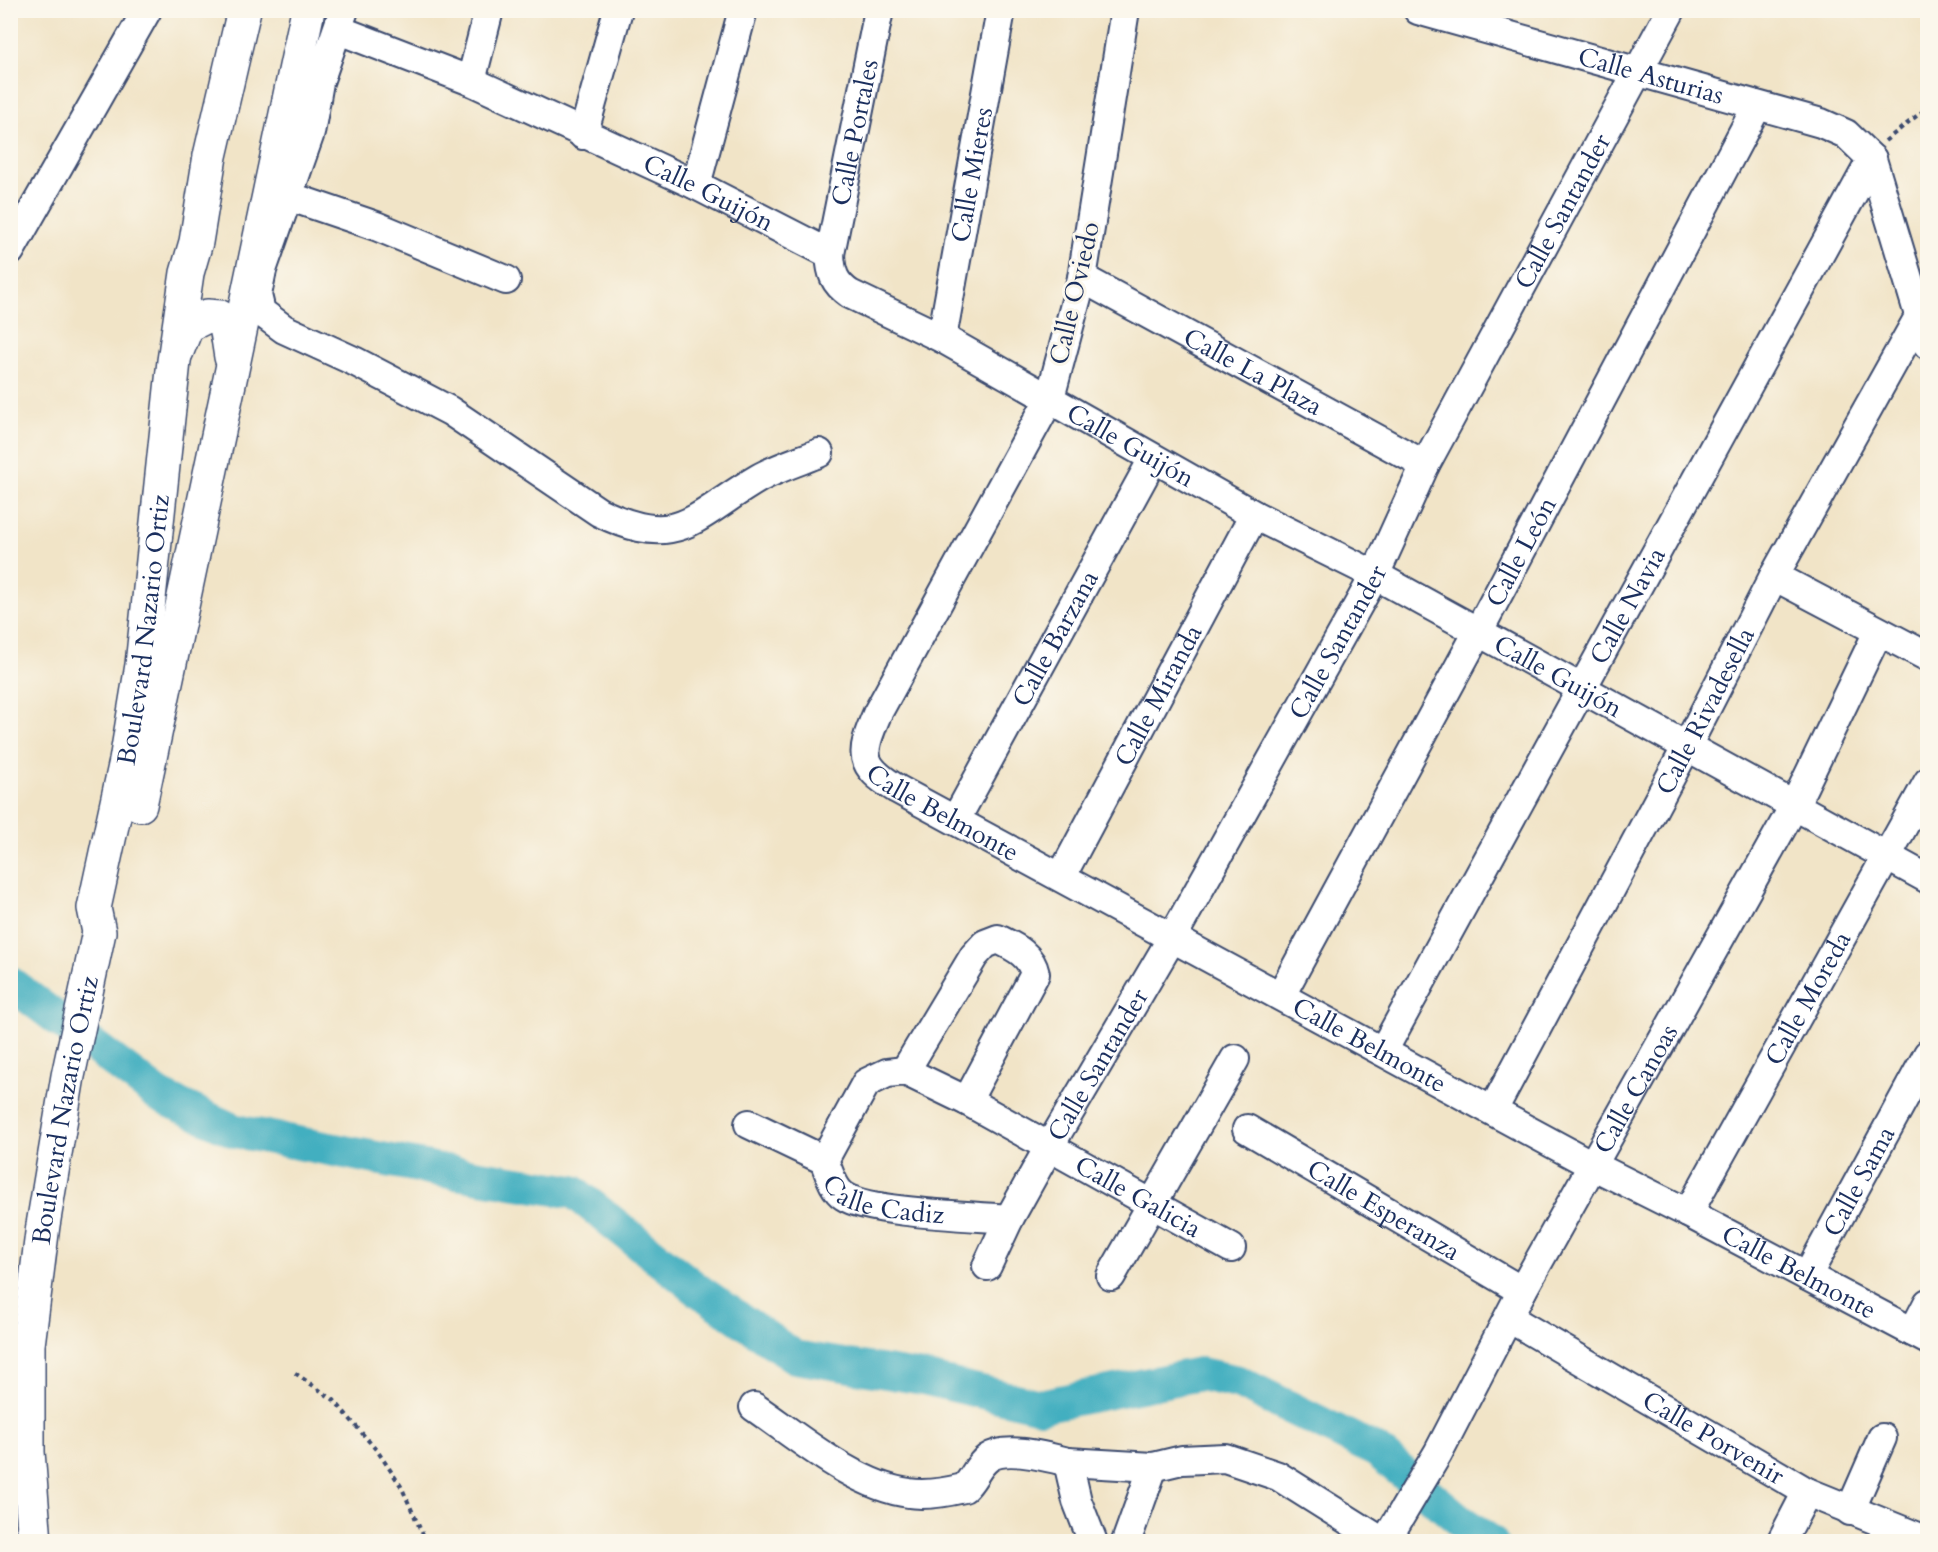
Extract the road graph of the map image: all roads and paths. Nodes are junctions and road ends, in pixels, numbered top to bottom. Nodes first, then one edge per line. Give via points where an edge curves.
1 (147, 10) edge
2 (244, 10) edge
3 (308, 10) edge
4 (489, 10) edge
5 (618, 10) edge
6 (743, 10) edge
7 (879, 10) edge
8 (1001, 10) edge
9 (1125, 10) edge
10 (1418, 10) edge
11 (1671, 10) edge
12 (342, 20) edge
13 (1639, 71) junction
14 (471, 81) junction
15 (1757, 106) junction
16 (1928, 108) edge
17 (584, 135) junction
18 (1872, 159) junction
19 (696, 185) junction
20 (288, 196) junction
21 (196, 242) junction
22 (10, 251) edge
23 (830, 254) junction
24 (255, 258) junction
25 (1082, 278) junction
26 (506, 280) dead end
27 (1920, 315) junction
28 (942, 338) junction
29 (1928, 345) edge
30 (174, 361) junction
31 (230, 380) junction
32 (1050, 398) junction
33 (819, 453) dead end
34 (1153, 459) junction
35 (1425, 465) junction
36 (1254, 515) junction
37 (1375, 575) junction
38 (1774, 576) junction
39 (1478, 632) junction
40 (1878, 632) junction
41 (1928, 657) edge
42 (1582, 689) junction
43 (877, 714) joint
44 (1686, 748) junction
45 (1928, 782) edge
46 (1794, 806) junction
47 (956, 819) junction
48 (1886, 855) junction
49 (1061, 877) junction
50 (1928, 879) edge
51 (99, 932) junction
52 (1172, 938) junction
53 (1281, 995) junction
54 (1383, 1051) junction
55 (1928, 1054) edge
56 (1235, 1059) dead end
57 (905, 1071) junction
58 (967, 1101) junction
59 (1493, 1110) junction
60 (749, 1124) dead end
61 (1247, 1129) dead end
62 (1049, 1147) junction
63 (824, 1160) junction
64 (1593, 1166) junction
65 (1152, 1204) junction
66 (1688, 1213) junction
67 (1009, 1219) junction
68 (1231, 1248) dead end
69 (987, 1266) dead end
70 (1111, 1276) dead end
71 (1807, 1276) junction
72 (1522, 1291) junction
73 (1928, 1303) edge
74 (1509, 1318) junction
75 (1920, 1336) edge
76 (295, 1373) dead end
77 (754, 1407) dead end
78 (1882, 1438) dead end
79 (1068, 1462) junction
80 (1153, 1467) junction
81 (1807, 1492) junction
82 (1850, 1511) junction
83 (1388, 1536) edge
84 (1928, 1540) edge
85 (35, 1542) edge
86 (426, 1542) edge
87 (1093, 1542) edge
88 (1125, 1542) edge
89 (1781, 1542) edge

1 - 22 street
2 - 21 main road, Boulevard Nazario Ortiz via 210,156
3 - 24 main road, Boulevard Nazario Ortiz
4 - 14 street
5 - 17 street
6 - 19 street
7 - 23 street, Calle Portales
8 - 28 street, Calle Mieres
9 - 25 street, Calle Oviedo
10 - 13 street, Calle Asturias
11 - 13 street, Calle Santander
12 - 14 street, Calle Guijón
12 - 20 street via 325,61 310,133
13 - 15 street, Calle Asturias
13 - 35 street, Calle Santander
14 - 17 street, Calle Guijón
15 - 18 street, Calle Asturias via 1838,129
15 - 39 street, Calle León
16 - 18 path via 1892,132
17 - 19 street, Calle Guijón
18 - 27 street
18 - 42 street, Calle Navia
19 - 23 street, Calle Guijón
20 - 26 street via 376,226
20 - 33 street via 262,270 257,295 261,312 284,329 450,411 599,512 626,525 653,531 677,528 762,476
21 - 24 main road, Boulevard Nazario Ortiz via 199,289 204,298 216,304 234,301
21 - 30 main road, Boulevard Nazario Ortiz via 187,273
23 - 28 street, Calle Guijón via 831,272 838,286 873,307
24 - 31 main road, Boulevard Nazario Ortiz
25 - 32 street, Calle Oviedo
25 - 35 street, Calle La Plaza
27 - 29 street
27 - 38 street, Calle Rivadesella
28 - 32 street, Calle Guijón
30 - 31 main road, Boulevard Nazario Ortiz via 187,326 207,316 220,317 231,346
30 - 51 main road, Boulevard Nazario Ortiz via 142,665 94,908
31 - 51 main road, Boulevard Nazario Ortiz via 116,912
32 - 34 street, Calle Guijón
32 - 43 street, Calle Oviedo
34 - 36 street, Calle Guijón
34 - 47 street, Calle Barzana
35 - 37 street, Calle Santander
36 - 37 street, Calle Guijón
36 - 49 street, Calle Miranda
37 - 39 street, Calle Guijón
37 - 52 street, Calle Santander
38 - 40 street
38 - 44 street, Calle Rivadesella
39 - 42 street, Calle Guijón
39 - 53 street, Calle León
40 - 41 street
40 - 46 street, Calle Canoas
42 - 44 street, Calle Guijón
42 - 54 street, Calle Navia
43 - 47 street, Calle Belmonte via 864,744 867,765 897,789
44 - 46 street, Calle Guijón
44 - 59 street, Calle Rivadesella
45 - 48 street, Calle Moreda
46 - 48 street, Calle Guijón
46 - 64 street, Calle Canoas
47 - 49 street, Calle Belmonte
48 - 50 street, Calle Guijón
48 - 66 street, Calle Moreda
49 - 52 street, Calle Belmonte
51 - 85 main road, Boulevard Nazario Ortiz via 68,1076 28,1345 28,1452
52 - 53 street, Calle Belmonte
52 - 62 street, Calle Santander
53 - 54 street, Calle Belmonte
54 - 59 street, Calle Belmonte
55 - 71 street, Calle Sama
56 - 65 street
57 - 58 street, Calle Galicia
57 - 58 street via 980,949 991,939 998,939 1026,955 1034,964 1035,974
57 - 63 street via 866,1083
58 - 62 street, Calle Galicia
59 - 64 street, Calle Belmonte
60 - 63 street, Calle Cadiz
61 - 72 street, Calle Esperanza
62 - 65 street, Calle Galicia
62 - 67 street, Calle Santander
63 - 67 street, Calle Cadiz via 832,1182 843,1196 856,1202
64 - 66 street, Calle Belmonte
64 - 72 street, Calle Canoas
65 - 68 street, Calle Galicia
65 - 70 street
66 - 71 street, Calle Belmonte
67 - 69 street, Calle Santander
71 - 75 street, Calle Belmonte
72 - 74 street, Calle Canoas
73 - 75 street
74 - 81 street, Calle Porvenir
74 - 83 street, Calle Canoas via 1438,1453
76 - 86 path via 334,1400 378,1452 401,1486
77 - 79 street via 834,1462 908,1493 934,1494 964,1488 979,1466 997,1454 1035,1454
78 - 82 street
79 - 80 street
79 - 87 street via 1077,1501
80 - 83 street via 1214,1458 1250,1465 1278,1476
80 - 88 street
81 - 82 street, Calle Porvenir
81 - 89 street
82 - 84 street, Calle Porvenir

